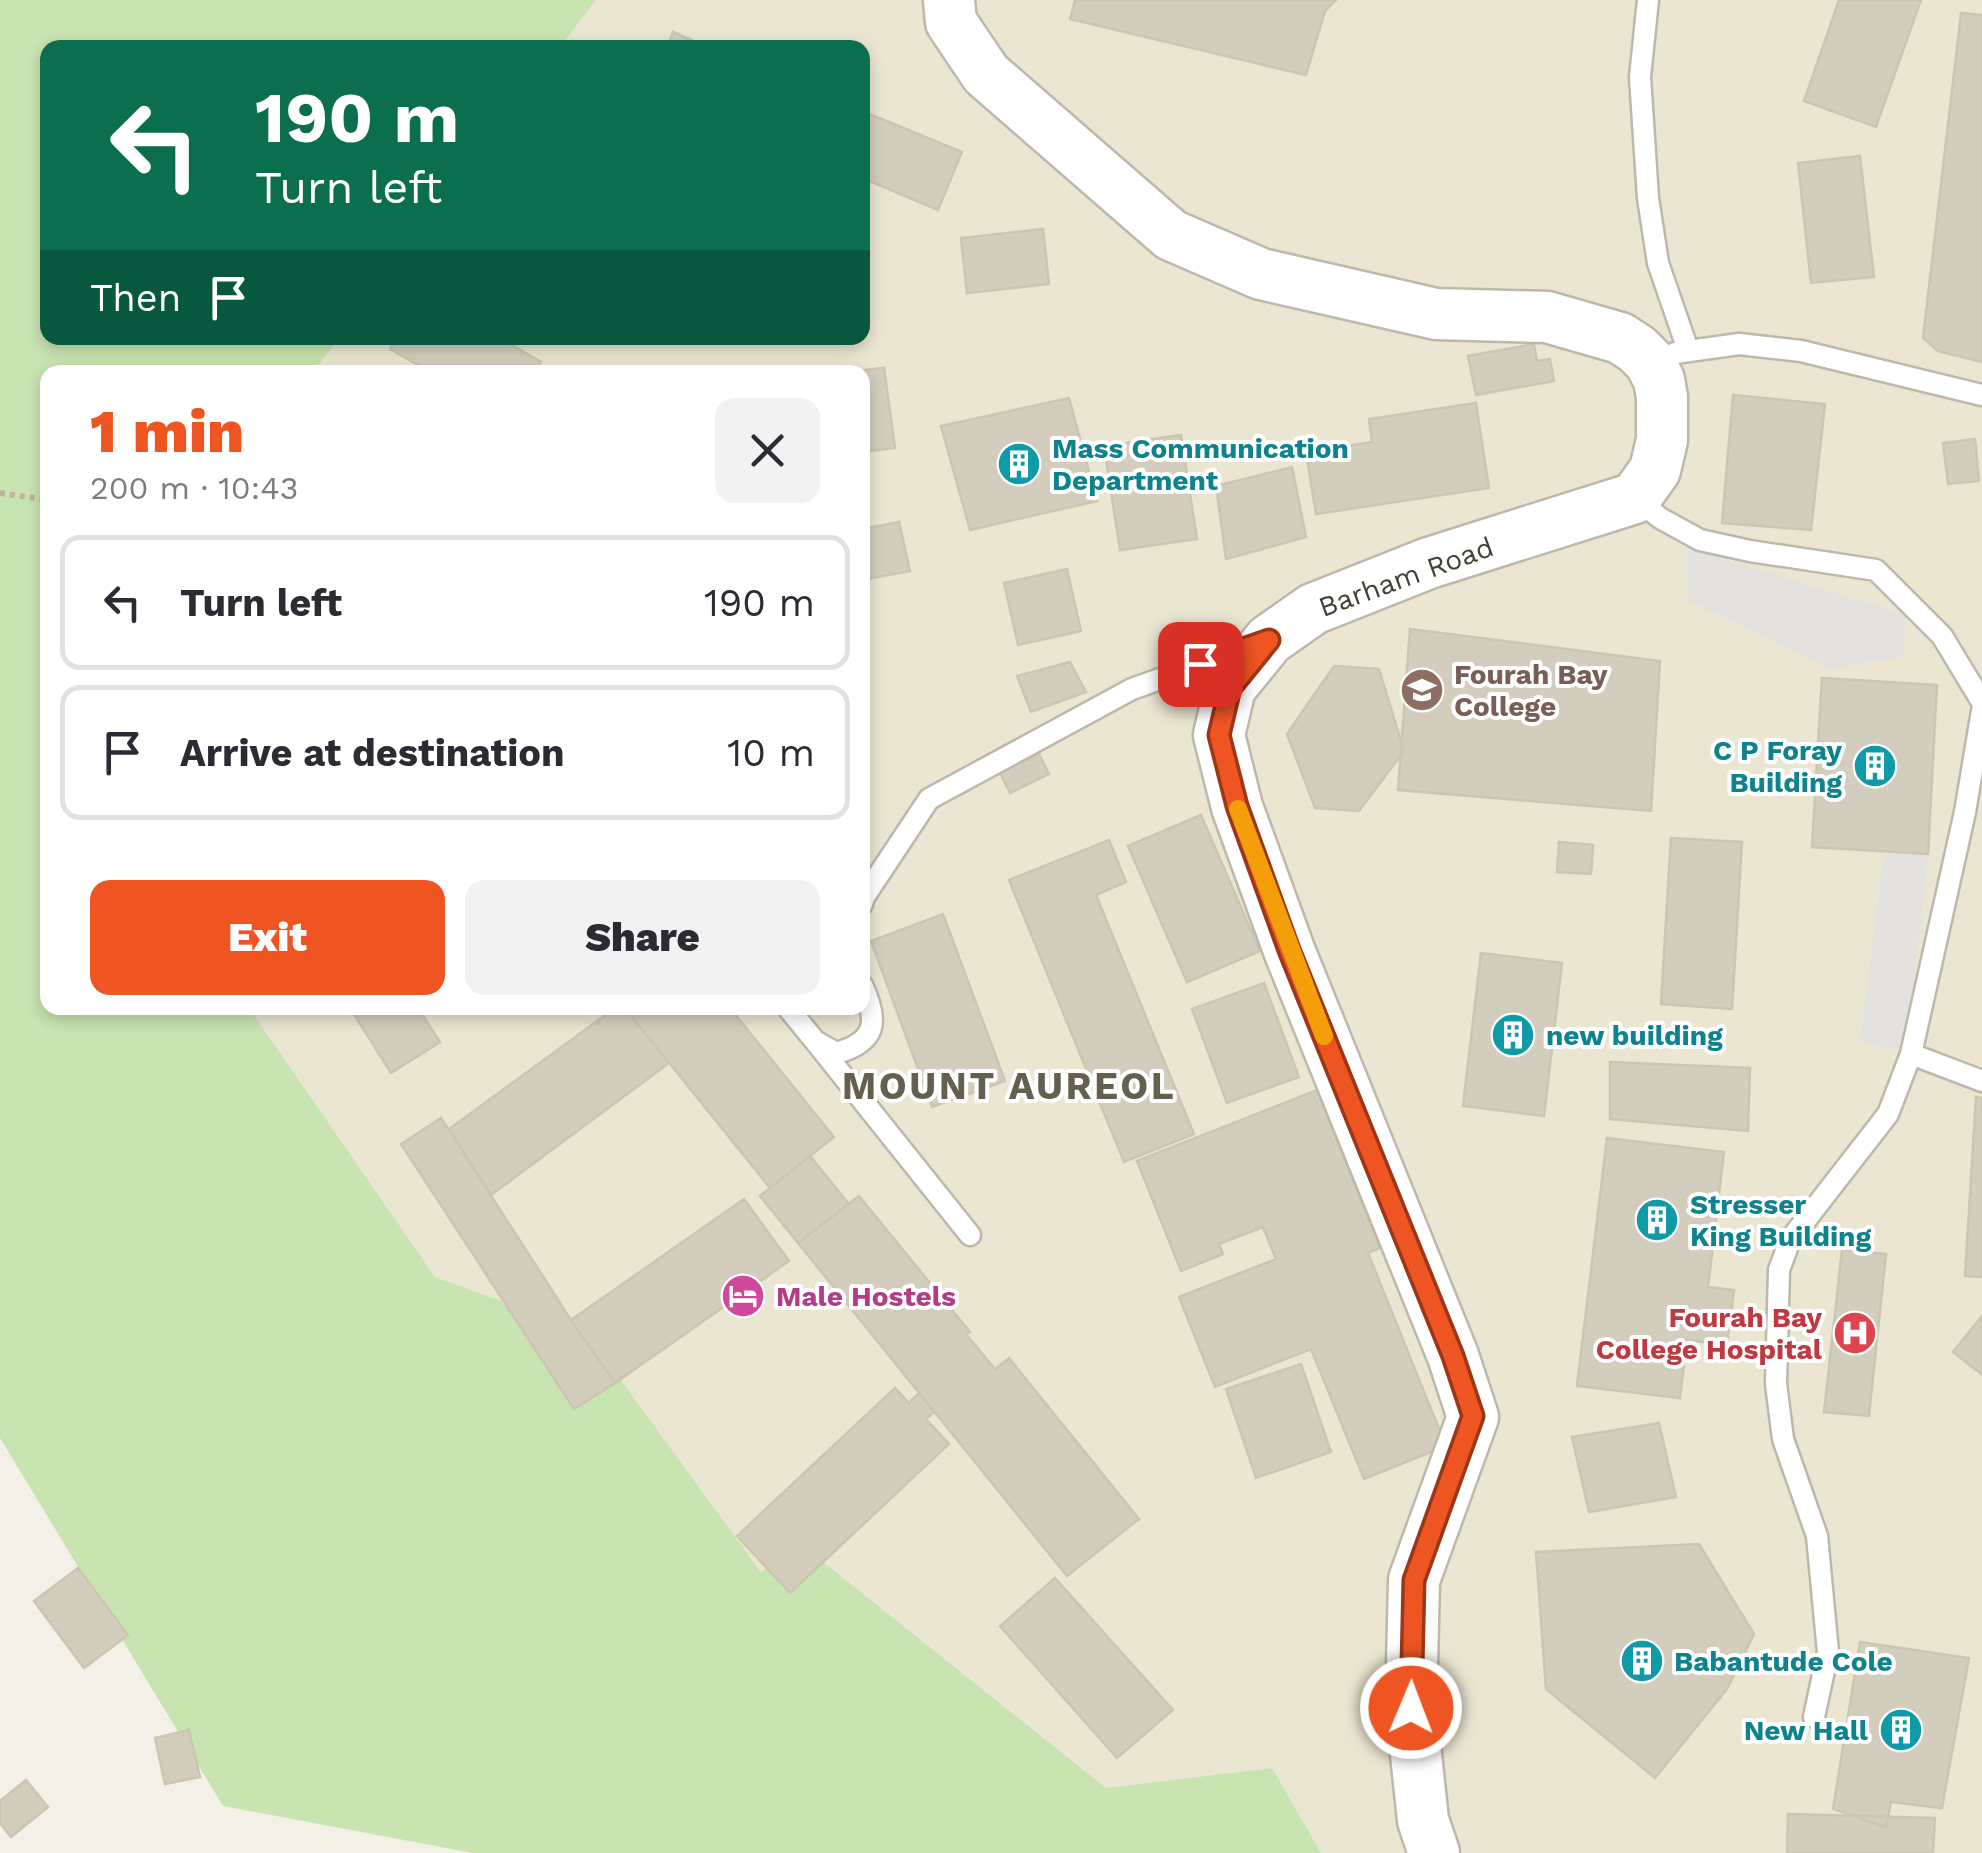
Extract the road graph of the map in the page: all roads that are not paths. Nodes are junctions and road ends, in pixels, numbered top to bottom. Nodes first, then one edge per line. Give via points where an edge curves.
1 (1648, 0) edge
2 (950, 11) edge
3 (1669, 356) junction
4 (1982, 396) edge
5 (1635, 498) junction
6 (1269, 640) junction
7 (1982, 702) edge
8 (1982, 710) edge
9 (870, 888) edge
10 (870, 1002) edge
11 (793, 1015) edge
12 (814, 1042) junction
13 (1911, 1054) junction
14 (1982, 1081) edge
15 (970, 1236) dead end
16 (1814, 1716) dead end
17 (1434, 1853) edge

1 - 3 lane via 1640,77
2 - 3 street via 986,74 1171,235 1261,274 1436,314 1547,317
3 - 4 lane via 1739,344 1800,351
3 - 5 street via 1655,470
5 - 6 street, Barham Road via 1314,609
5 - 7 lane via 1700,540 1876,570 1942,636
6 - 9 lane via 1132,690 930,799
6 - 17 street, Barham Road via 1230,688 1219,735 1237,806 1473,1416 1414,1580 1411,1708 1423,1820
8 - 13 lane
10 - 12 lane via 870,1033 858,1048 836,1053
11 - 12 lane
12 - 15 lane
13 - 14 lane
13 - 16 lane via 1888,1114 1790,1240 1779,1270 1776,1384 1783,1439 1817,1536 1828,1652

